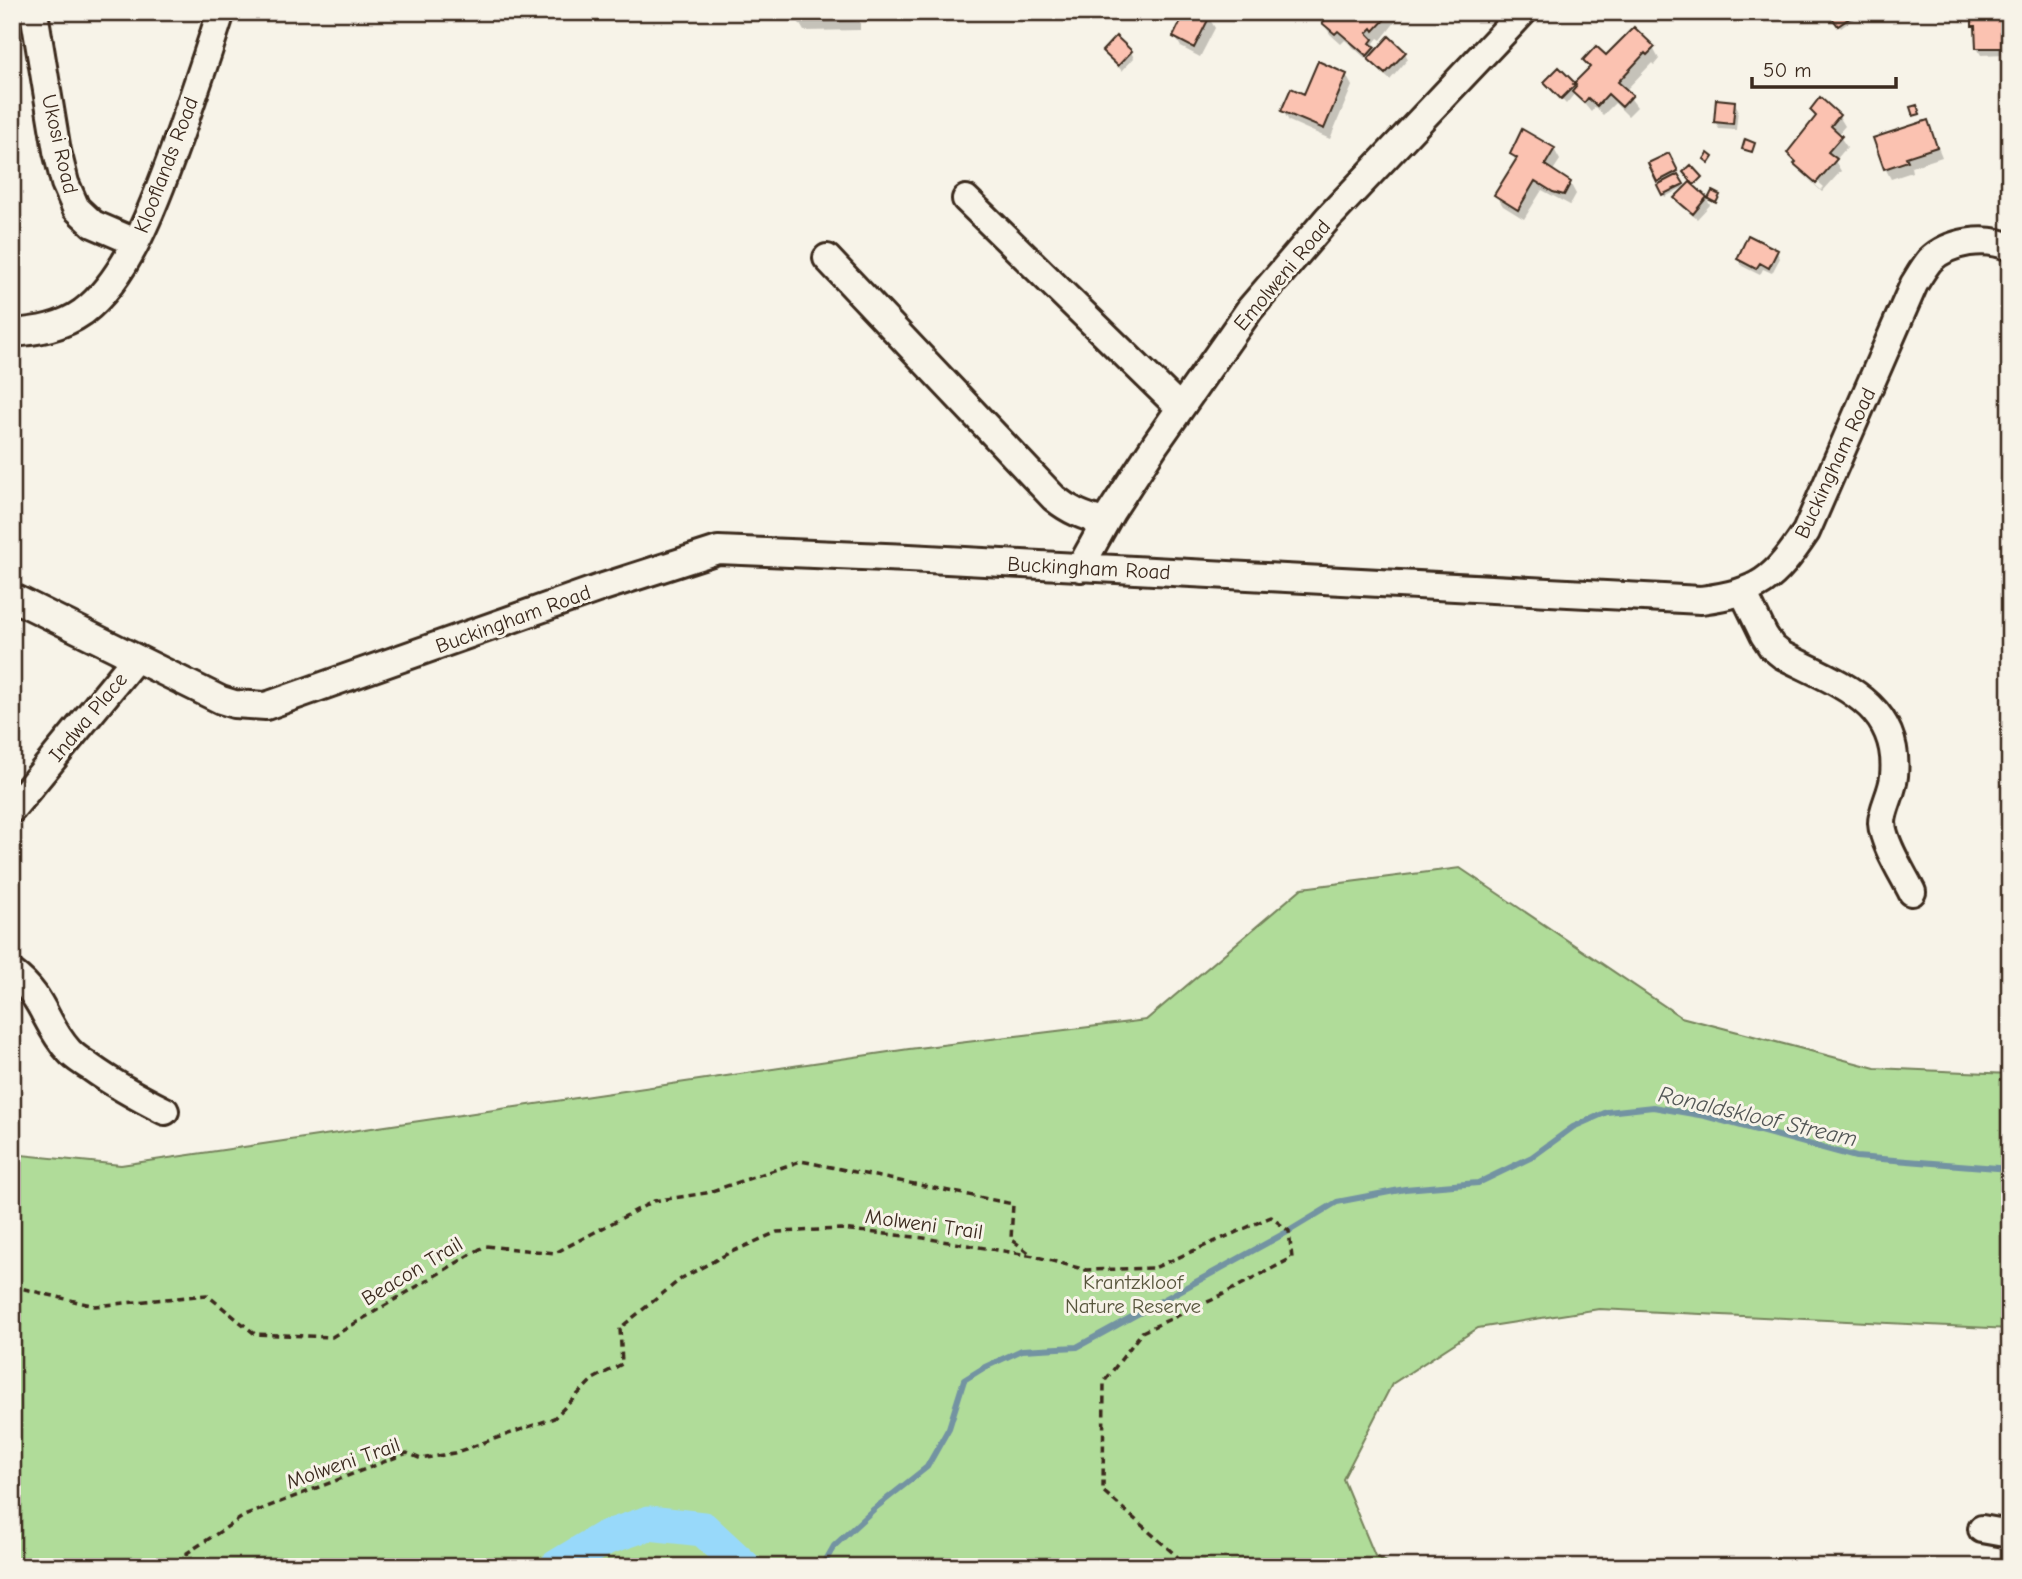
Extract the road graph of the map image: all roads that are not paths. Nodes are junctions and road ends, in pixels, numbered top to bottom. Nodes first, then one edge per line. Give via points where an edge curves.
1 (34, 12) edge
2 (221, 12) edge
3 (1523, 12) edge
4 (966, 199) dead end
5 (135, 242) junction
6 (2010, 247) edge
7 (827, 258) dead end
8 (12, 332) edge
9 (1180, 408) junction
10 (1105, 522) junction
11 (1080, 568) junction
12 (1743, 592) junction
13 (12, 597) edge
14 (136, 658) junction
15 (12, 808) edge
16 (1912, 892) dead end
17 (12, 973) edge
18 (165, 1111) dead end
19 (1982, 1528) dead end
20 (2010, 1534) edge

1 - 5 street, Ukosi Road via 65,183 76,208 93,224
2 - 5 street, Klooflands Road via 157,198
3 - 9 street, Emolweni Road via 1328,218 1250,309
4 - 9 street
5 - 8 street, Klooflands Road via 110,285 83,312 56,327
6 - 12 street, Buckingham Road via 1996,240 1970,242 1948,248 1930,260 1914,284 1806,532 1769,578
7 - 10 street via 1054,498 1069,510
9 - 10 street, Emolweni Road
10 - 11 street, Emolweni Road
11 - 12 street, Buckingham Road via 1701,600
11 - 14 street, Buckingham Road via 718,550 266,706 221,700
12 - 16 street via 1772,647 1861,696 1884,724 1895,775 1882,822
13 - 14 street, Buckingham Road
14 - 15 street, Indwa Place
17 - 18 street via 38,998 53,1031 70,1053 124,1091
19 - 20 street

